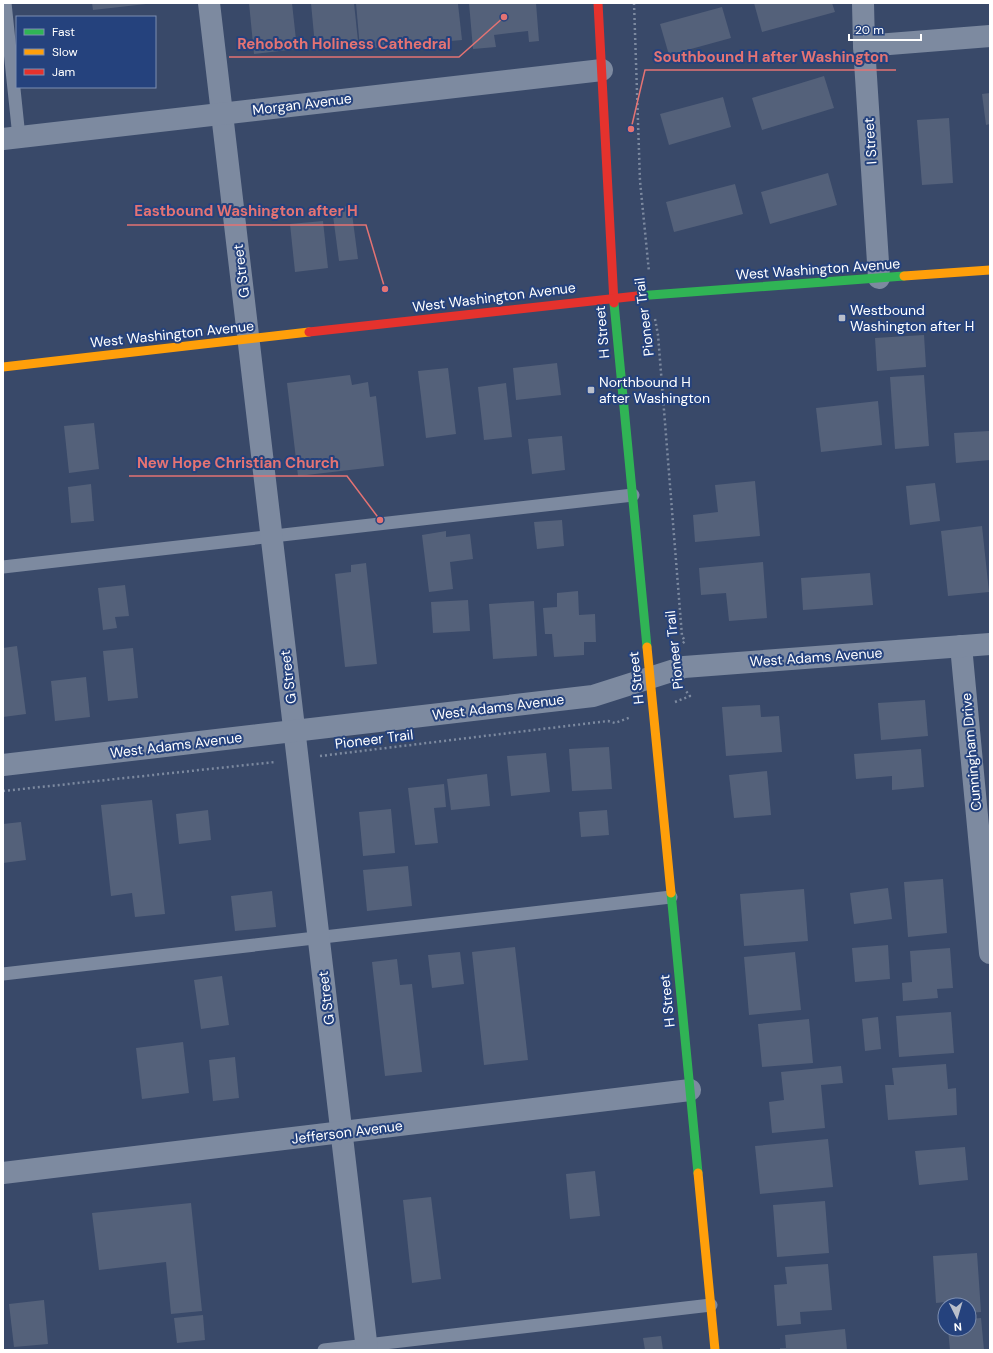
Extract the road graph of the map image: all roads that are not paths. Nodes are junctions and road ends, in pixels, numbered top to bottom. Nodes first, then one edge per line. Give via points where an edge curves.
1 (5, 3) edge
2 (209, 3) edge
3 (598, 3) edge
4 (863, 3) edge
5 (990, 36) edge
6 (864, 46) junction
7 (602, 70) junction
8 (222, 113) junction
9 (11, 138) edge
10 (990, 270) edge
11 (879, 278) junction
12 (613, 298) junction
13 (248, 339) junction
14 (3, 366) edge
15 (633, 495) junction
16 (272, 536) junction
17 (3, 567) edge
18 (990, 644) edge
19 (961, 646) junction
20 (650, 679) junction
21 (294, 731) junction
22 (3, 765) edge
23 (671, 898) junction
24 (318, 937) junction
25 (990, 953) edge
26 (3, 974) edge
27 (690, 1090) junction
28 (342, 1133) junction
29 (3, 1173) edge
30 (711, 1305) junction
31 (367, 1348) edge
32 (324, 1350) edge
33 (715, 1350) edge

1 - 9 lane
2 - 8 street, G Street
3 - 7 street, H Street
4 - 6 street, I Street
5 - 6 street
6 - 11 street, I Street
7 - 8 street, Morgan Avenue
7 - 12 street, H Street
8 - 9 street, Morgan Avenue
8 - 13 street, G Street
10 - 11 street, West Washington Avenue
11 - 12 street, West Washington Avenue
12 - 13 street, West Washington Avenue
12 - 15 street, H Street
13 - 14 street, West Washington Avenue
13 - 16 street, G Street
15 - 16 lane
15 - 20 street, H Street
16 - 17 lane
16 - 21 street, G Street
18 - 19 street, West Adams Avenue
19 - 20 street, West Adams Avenue via 684,667
19 - 25 street, Cunningham Drive
20 - 21 street, West Adams Avenue via 594,696
20 - 23 street, H Street
21 - 22 street, West Adams Avenue
21 - 24 street, G Street
23 - 24 lane
23 - 27 street, H Street
24 - 26 lane
24 - 28 street, G Street
27 - 28 street, Jefferson Avenue
27 - 30 street, H Street
28 - 29 street, Jefferson Avenue
28 - 31 street, G Street
30 - 31 lane
30 - 33 street, H Street
31 - 32 lane

